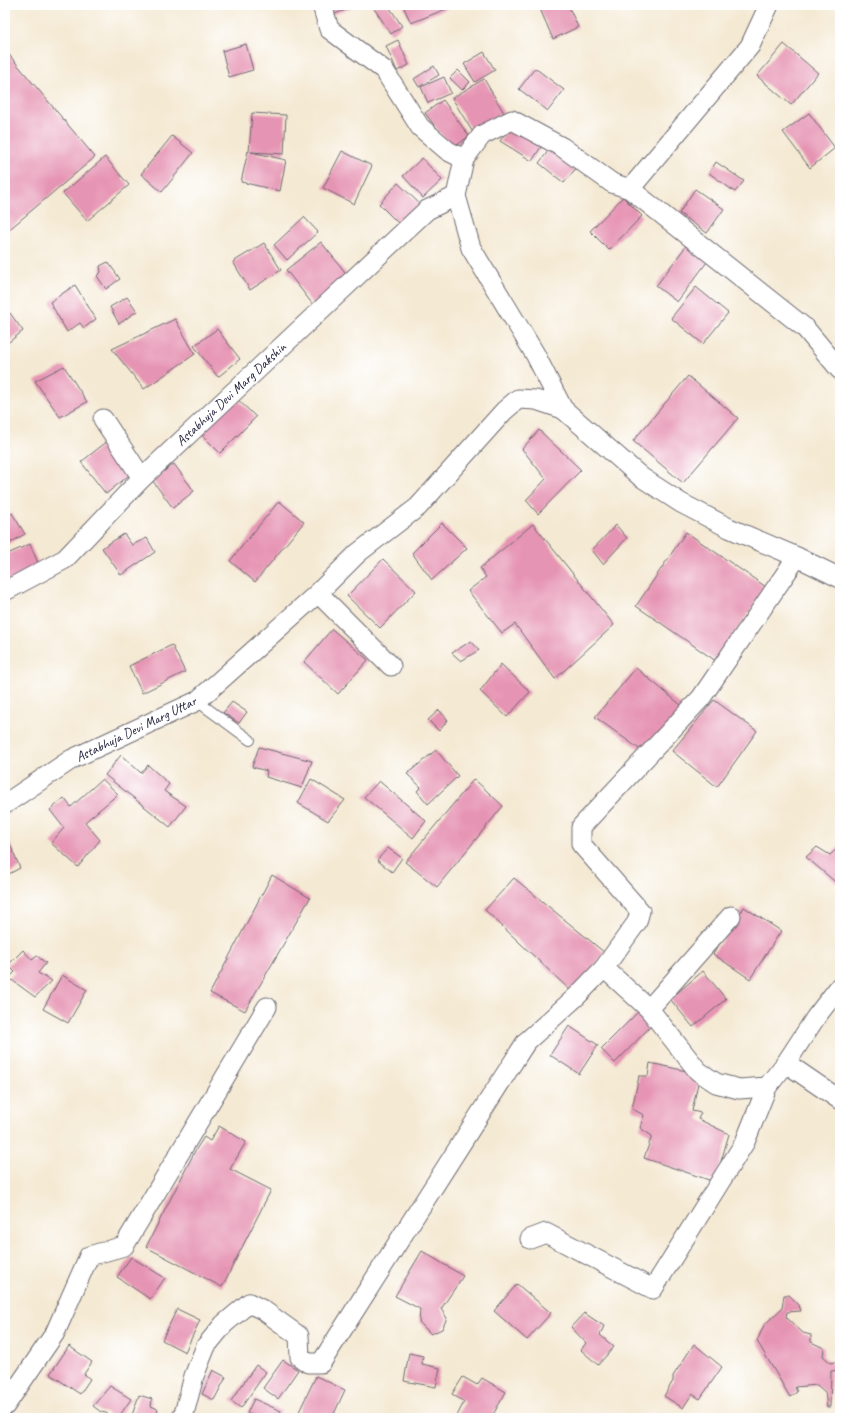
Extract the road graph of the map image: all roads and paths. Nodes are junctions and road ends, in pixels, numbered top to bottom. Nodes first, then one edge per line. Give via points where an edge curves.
1 (322, 5) edge
2 (769, 5) edge
3 (464, 159) junction
4 (630, 189) junction
5 (456, 196) junction
6 (840, 370) edge
7 (563, 409) junction
8 (103, 419) dead end
9 (142, 478) junction
10 (798, 558) junction
11 (840, 578) edge
12 (5, 591) edge
13 (318, 593) junction
14 (391, 666) dead end
15 (197, 701) junction
16 (250, 740) dead end
17 (5, 804) edge
18 (731, 916) dead end
19 (604, 968) junction
20 (840, 986) edge
21 (267, 1007) dead end
22 (649, 1009) junction
23 (786, 1063) junction
24 (767, 1087) junction
25 (840, 1100) edge
26 (530, 1239) dead end
27 (5, 1406) edge
28 (182, 1418) edge

1 - 3 street via 329,29 384,70 420,127 448,151
2 - 4 street via 750,46
3 - 4 street via 482,135 512,120 562,147 612,183
3 - 5 street
4 - 6 street via 805,328
5 - 7 street via 471,248 535,354
5 - 9 street, Astabhuja Devi Marg Dakshin via 427,210
7 - 10 street via 641,477 682,503 729,528
7 - 13 street, Astabhuja Devi Marg Uttar via 536,400 518,399 504,411 418,507 358,553
8 - 9 street
9 - 12 street, Astabhuja Devi Marg Dakshin via 65,559
10 - 11 street
10 - 19 street via 701,698 581,828 581,844 640,911 637,922
13 - 14 street
13 - 15 street, Astabhuja Devi Marg Uttar
15 - 16 lane
15 - 17 street, Astabhuja Devi Marg Uttar via 72,759
18 - 22 street
19 - 22 street
19 - 28 street via 526,1042 321,1363 308,1363 300,1357 299,1336 249,1303 224,1324 206,1346
20 - 23 street
21 - 27 street via 124,1246 89,1256 55,1333
22 - 24 street via 698,1071 716,1083 739,1089
23 - 24 street
23 - 25 street
24 - 26 street via 745,1142 653,1289 546,1233

